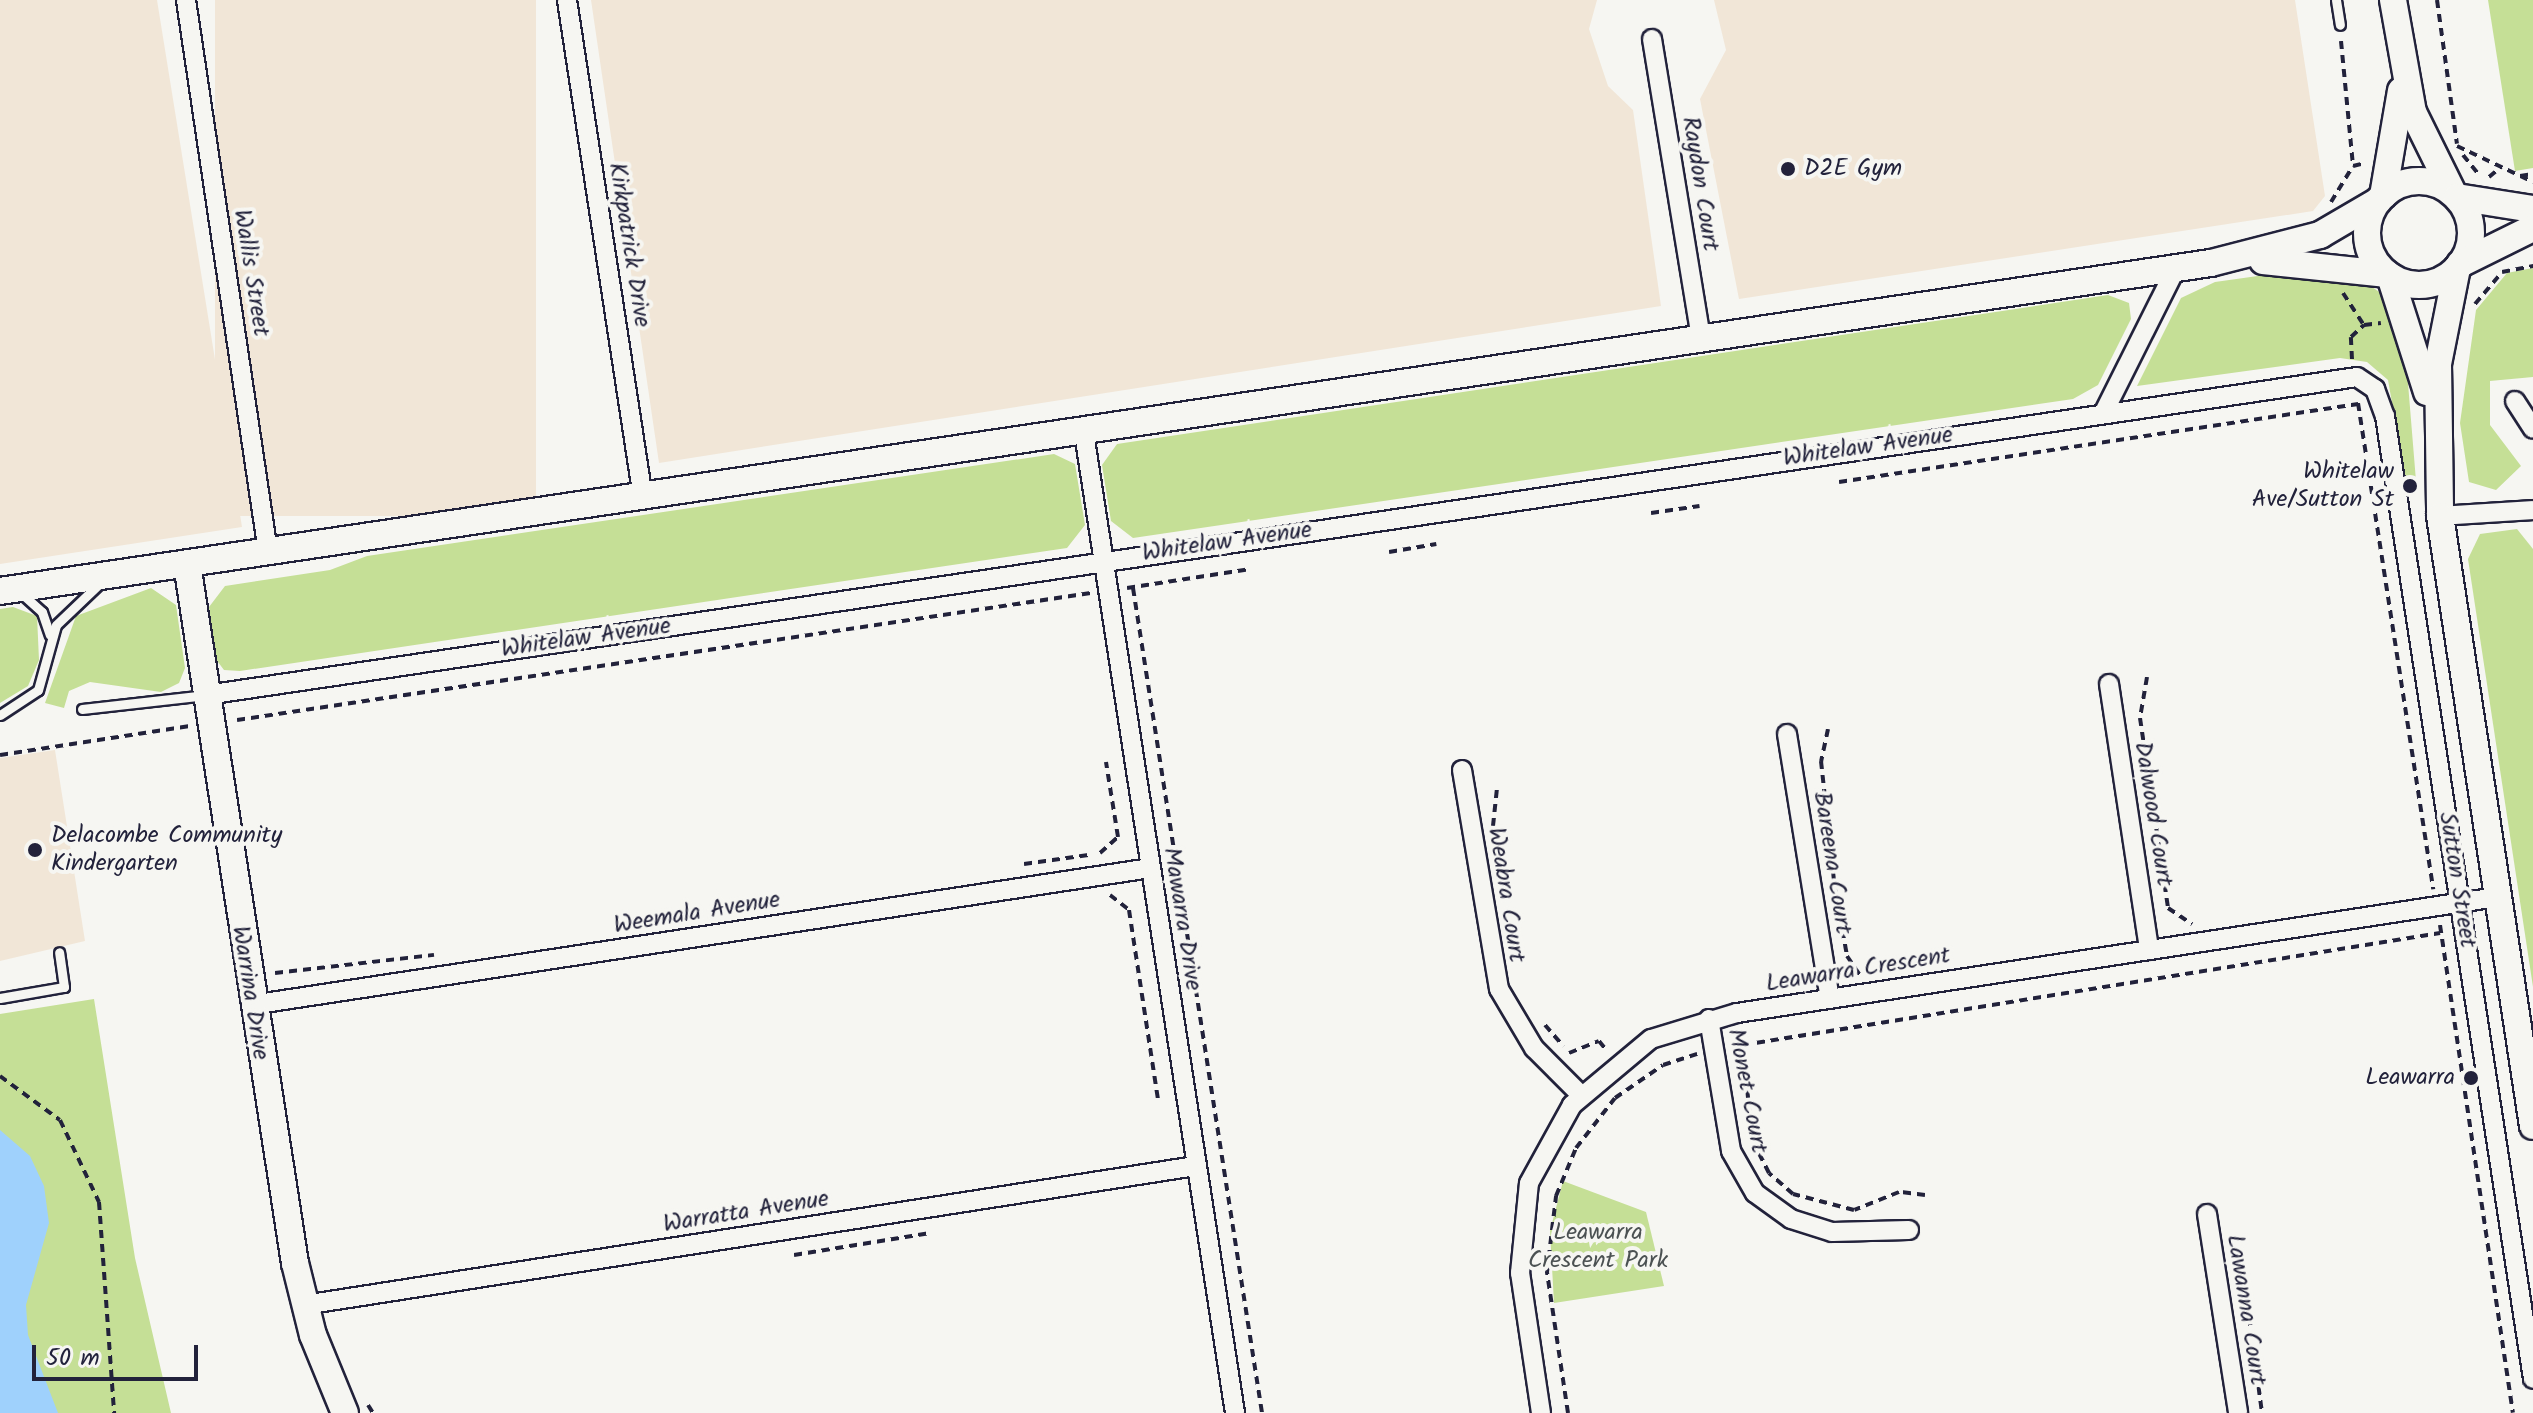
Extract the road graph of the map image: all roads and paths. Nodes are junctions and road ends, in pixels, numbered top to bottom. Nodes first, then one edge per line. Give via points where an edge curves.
1 (186, 0) edge
2 (567, 0) edge
3 (2336, 0) edge
4 (2393, 0) edge
5 (2437, 0) edge
6 (2340, 25) joint
7 (1652, 39) dead end
8 (2402, 75) junction
9 (2458, 147) junction
10 (2428, 153) junction
11 (2392, 158) junction
12 (2353, 166) junction
13 (2502, 167) junction
14 (2533, 174) edge
15 (2520, 176) junction
16 (2533, 182) edge
17 (2490, 184) dead end
18 (2455, 195) junction
19 (2380, 198) junction
20 (2533, 209) edge
21 (2533, 228) edge
22 (2333, 229) junction
23 (2211, 263) junction
24 (2338, 266) junction
25 (2459, 266) junction
26 (2533, 267) edge
27 (2176, 268) junction
28 (2389, 275) junction
29 (2446, 313) junction
30 (2409, 319) junction
31 (1701, 337) junction
32 (2370, 384) joint
33 (2515, 401) dead end
34 (2104, 412) junction
35 (2435, 427) junction
36 (2533, 429) edge
37 (1084, 433) junction
38 (1839, 482) dead end
39 (643, 498) junction
40 (1699, 506) dead end
41 (2533, 510) edge
42 (1651, 513) dead end
43 (2440, 516) junction
44 (1436, 544) dead end
45 (268, 552) junction
46 (1389, 552) dead end
47 (1104, 560) junction
48 (187, 564) junction
49 (1251, 569) dead end
50 (111, 575) junction
51 (1133, 588) junction
52 (7, 590) edge
53 (1108, 591) junction
54 (51, 639) junction
55 (2147, 677) dead end
56 (2109, 684) dead end
57 (206, 695) junction
58 (82, 709) dead end
59 (0, 715) edge
60 (237, 720) dead end
61 (1828, 729) dead end
62 (1787, 734) dead end
63 (54, 747) dead end
64 (0, 755) edge
65 (1106, 762) dead end
66 (1462, 770) dead end
67 (1497, 789) dead end
68 (1495, 839) dead end
69 (1024, 864) dead end
70 (1150, 868) junction
71 (1106, 895) dead end
72 (2497, 897) junction
73 (2461, 903) junction
74 (2437, 907) junction
75 (2440, 933) junction
76 (2195, 943) junction
77 (2149, 950) junction
78 (59, 952) dead end
79 (2199, 970) junction
80 (1861, 994) junction
81 (0, 998) edge
82 (1830, 999) junction
83 (251, 1005) junction
84 (1709, 1019) junction
85 (1541, 1020) dead end
86 (1743, 1045) junction
87 (1715, 1051) junction
88 (1615, 1063) junction
89 (0, 1076) edge
90 (1630, 1086) junction
91 (1581, 1095) junction
92 (1158, 1100) dead end
93 (2533, 1126) edge
94 (1196, 1166) junction
95 (1925, 1195) dead end
96 (2207, 1214) dead end
97 (1909, 1230) dead end
98 (930, 1233) dead end
99 (2240, 1248) dead end
100 (794, 1255) dead end
101 (304, 1305) junction
102 (2533, 1379) edge
103 (114, 1413) edge
104 (345, 1413) edge
105 (1235, 1413) edge
106 (1262, 1413) edge
107 (1541, 1413) edge
108 (1568, 1413) edge
109 (2238, 1413) edge
110 (2262, 1413) edge
111 (2513, 1413) edge

1 - 45 street, Wallis Street
2 - 39 street, Kirkpatrick Drive
3 - 6 lane
4 - 8 street
5 - 9 path
6 - 12 path
7 - 31 street, Raydon Court
8 - 10 street
8 - 11 street
9 - 10 path
9 - 13 path
10 - 18 street
11 - 12 path
11 - 19 street
12 - 22 path via 2331,201
13 - 15 path
13 - 17 path via 2490,169
14 - 15 path
15 - 16 path
18 - 19 street via 2422,181
18 - 20 street
18 - 25 street via 2471,227
19 - 22 street
19 - 28 street via 2367,239
21 - 25 street
22 - 23 street
23 - 24 street
23 - 27 street
24 - 28 street
24 - 30 path via 2344,298 2364,325
25 - 28 street via 2425,284
25 - 29 street, Sutton Street
26 - 29 path via 2506,270 2473,306
27 - 31 street
27 - 34 street
28 - 30 street, Sutton Street
29 - 35 street, Sutton Street
30 - 35 street, Sutton Street
31 - 37 street
32 - 34 street, Whitelaw Avenue via 2339,376
32 - 73 street, Sutton Street via 2385,416
33 - 36 street
34 - 47 street, Whitelaw Avenue
35 - 43 street, Sutton Street
37 - 39 street
37 - 47 street, Mawarra Drive
38 - 74 path via 2358,404
39 - 45 street
40 - 42 path
41 - 43 street
43 - 72 street, Sutton Street
44 - 46 path
45 - 48 street
47 - 53 street, Mawarra Drive
47 - 57 street, Whitelaw Avenue
48 - 50 street
48 - 57 street, Warrina Drive
49 - 51 path
50 - 52 street
50 - 54 lane via 67,610
51 - 53 path
51 - 106 path
52 - 54 lane via 42,612
53 - 60 path
53 - 70 street, Mawarra Drive
54 - 59 lane via 38,690
55 - 76 path via 2140,718 2168,908 2191,917
56 - 77 street, Dalwood Court
57 - 58 lane, Whitelaw Avenue
57 - 83 street, Warrina Drive
61 - 80 path via 1821,761 1835,889
62 - 82 street, Bareena Court
63 - 64 path
65 - 69 path via 1114,846
66 - 91 street, Weabra Court via 1499,989 1534,1048
67 - 68 path
70 - 83 street, Weemala Avenue
70 - 94 street, Mawarra Drive
71 - 92 path via 1128,906
72 - 73 street, Leawarra Crescent
72 - 93 street, Sutton Street
73 - 74 street, Leawarra Crescent
73 - 102 street, Sutton Street
74 - 75 path
74 - 76 street, Leawarra Crescent
75 - 79 path
75 - 111 path
76 - 77 street, Leawarra Crescent
76 - 79 path
77 - 80 street, Leawarra Crescent
78 - 81 lane via 64,987
79 - 86 path
80 - 82 street, Leawarra Crescent
82 - 84 street, Leawarra Crescent
83 - 101 street, Warrina Drive
84 - 87 street, Monet Court
84 - 88 street, Leawarra Crescent via 1660,1035
85 - 88 path via 1570,1054 1599,1041
86 - 87 path
86 - 95 path via 1752,1140 1769,1173 1793,1194 1854,1210 1899,1192
87 - 90 path via 1679,1056
87 - 97 street, Monet Court via 1731,1151 1755,1193 1791,1219 1832,1232
88 - 90 path
88 - 91 street, Leawarra Crescent
89 - 103 path via 60,1120 99,1202
90 - 108 path via 1576,1148 1549,1222 1548,1283
91 - 107 street, Leawarra Crescent via 1543,1151 1521,1224 1521,1286
94 - 101 street, Warratta Avenue
94 - 105 street, Mawarra Drive
96 - 109 street, Lawanna Court
98 - 100 path
99 - 110 path
101 - 104 street, Warrina Drive

